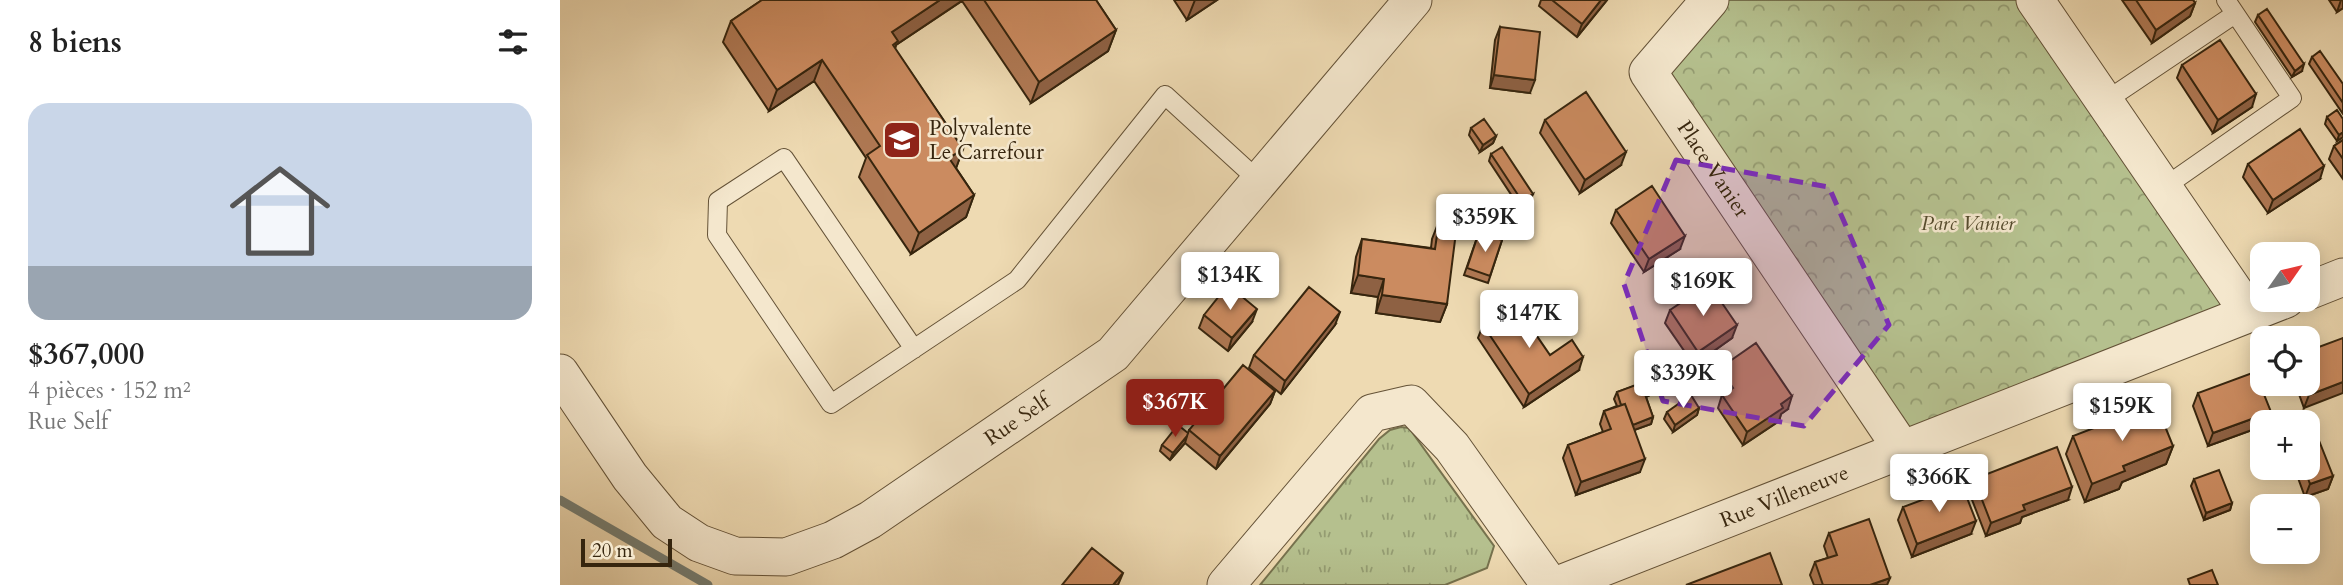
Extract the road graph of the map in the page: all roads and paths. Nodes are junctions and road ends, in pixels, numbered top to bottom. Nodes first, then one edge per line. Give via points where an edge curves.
1 (1413, 0) edge
2 (1710, 0) edge
3 (2046, 4) edge
4 (2230, 7) edge
5 (2104, 102) junction
6 (1259, 181) junction
7 (2163, 188) junction
8 (2343, 277) edge
9 (2320, 286) edge
10 (2249, 313) joint
11 (914, 349) junction
12 (560, 373) edge
13 (1902, 449) junction
14 (1226, 585) edge
15 (1550, 585) edge
16 (1558, 585) edge

1 - 6 street, Rue Self
2 - 13 street, Place Vanier via 1647,72
3 - 5 street
4 - 5 lane
4 - 7 lane via 2292,98
5 - 7 street
6 - 11 lane via 1166,95 1017,280
6 - 12 street, Rue Self via 1113,354 870,520 786,557 735,556 699,543 667,522 630,477
7 - 10 street
8 - 9 street
10 - 13 street, Rue Villeneuve
11 - 11 lane via 784,158 718,201 717,235 831,404
13 - 16 street, Rue Villeneuve
14 - 15 street via 1371,414 1411,404 1452,447

